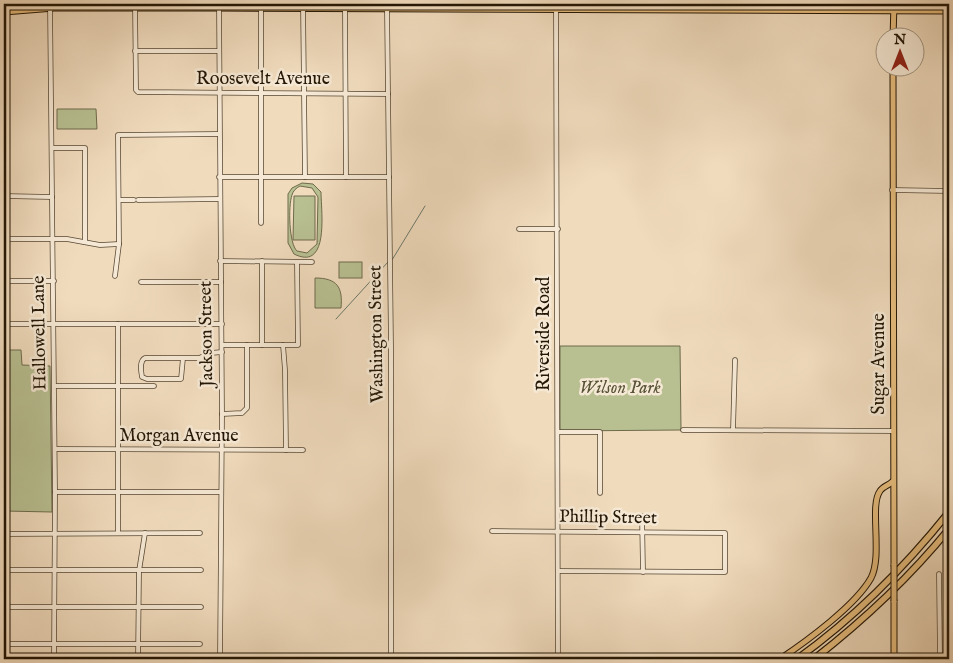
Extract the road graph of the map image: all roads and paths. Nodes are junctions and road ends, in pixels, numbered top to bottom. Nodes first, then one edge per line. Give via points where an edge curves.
1 (497, 4) edge
2 (615, 4) edge
3 (643, 4) edge
4 (675, 4) edge
5 (732, 4) edge
6 (791, 4) edge
7 (812, 4) edge
8 (894, 4) edge
9 (135, 6) edge
10 (219, 6) edge
11 (303, 6) edge
12 (51, 7) edge
13 (439, 7) edge
14 (557, 7) edge
15 (4, 8) edge
16 (261, 8) junction
17 (345, 8) junction
18 (387, 10) junction
19 (498, 10) junction
20 (615, 10) junction
21 (643, 10) junction
22 (675, 10) junction
23 (733, 10) junction
24 (792, 11) junction
25 (811, 11) junction
26 (892, 11) junction
27 (949, 11) edge
28 (4, 12) edge
29 (893, 28) edge
30 (135, 51) junction
31 (219, 51) junction
32 (893, 78) edge
33 (219, 92) junction
34 (262, 92) junction
35 (304, 92) junction
36 (345, 92) junction
37 (388, 94) junction
38 (219, 134) junction
39 (52, 148) junction
40 (304, 177) junction
41 (346, 177) junction
42 (388, 177) junction
43 (220, 178) junction
44 (263, 178) junction
45 (892, 190) junction
46 (949, 191) edge
47 (4, 196) edge
48 (52, 197) junction
49 (220, 199) junction
50 (119, 200) junction
51 (261, 224) dead end
52 (519, 229) dead end
53 (558, 229) junction
54 (4, 238) edge
55 (53, 239) junction
56 (85, 242) junction
57 (119, 244) junction
58 (220, 261) junction
59 (262, 261) junction
60 (297, 262) junction
61 (312, 262) dead end
62 (114, 276) dead end
63 (4, 281) edge
64 (54, 282) junction
65 (141, 282) dead end
66 (221, 282) junction
67 (4, 324) edge
68 (54, 324) junction
69 (118, 324) junction
70 (222, 324) junction
71 (222, 345) junction
72 (247, 345) junction
73 (262, 345) junction
74 (283, 345) junction
75 (222, 352) junction
76 (183, 358) junction
77 (735, 360) dead end
78 (55, 386) junction
79 (118, 386) junction
80 (154, 386) dead end
81 (222, 414) junction
82 (683, 430) dead end
83 (733, 430) junction
84 (894, 431) junction
85 (558, 432) junction
86 (221, 449) junction
87 (55, 450) junction
88 (118, 450) junction
89 (286, 450) junction
90 (303, 450) dead end
91 (892, 482) junction
92 (118, 491) junction
93 (56, 492) junction
94 (220, 492) junction
95 (600, 493) dead end
96 (949, 512) edge
97 (642, 516) dead end
98 (949, 529) edge
99 (492, 531) dead end
100 (558, 532) junction
101 (56, 533) junction
102 (118, 533) junction
103 (145, 533) junction
104 (200, 533) dead end
105 (643, 533) junction
106 (4, 534) edge
107 (4, 570) edge
108 (55, 570) junction
109 (201, 570) dead end
110 (139, 571) junction
111 (558, 571) junction
112 (642, 572) junction
113 (939, 574) dead end
114 (56, 606) junction
115 (4, 607) edge
116 (140, 607) junction
117 (201, 607) dead end
118 (4, 644) edge
119 (55, 644) junction
120 (138, 644) junction
121 (200, 644) dead end
122 (54, 659) edge
123 (138, 659) edge
124 (220, 659) edge
125 (392, 659) edge
126 (558, 659) edge
127 (780, 659) edge
128 (797, 659) edge
129 (814, 659) edge
130 (894, 659) edge
131 (940, 659) edge

1 - 19 street
2 - 20 street
3 - 21 street
4 - 22 street
5 - 23 street
6 - 24 street
7 - 25 street
8 - 26 main road
9 - 10 main road
9 - 12 main road
9 - 30 street
10 - 16 main road
10 - 31 street, Jackson Street
11 - 16 main road
11 - 17 main road
11 - 35 street
12 - 15 main road
12 - 28 main road
12 - 39 street, Hallowell Lane
13 - 18 main road
13 - 19 main road
14 - 19 main road
14 - 20 main road
14 - 53 street, Riverside Road
16 - 34 street
17 - 18 main road
17 - 36 street
18 - 37 street, Washington Street
20 - 21 main road
21 - 22 main road
22 - 23 main road
23 - 24 main road
24 - 25 main road
25 - 26 main road via 850,8
26 - 27 main road
26 - 29 main road
30 - 31 street
30 - 33 street, Roosevelt Avenue via 138,92
31 - 33 street, Jackson Street
32 - 45 main road, Sugar Avenue
33 - 34 street, Roosevelt Avenue
33 - 38 street, Jackson Street
34 - 35 street, Roosevelt Avenue
34 - 44 street
35 - 36 street, Roosevelt Avenue
35 - 40 street
36 - 37 street, Roosevelt Avenue
36 - 41 street
37 - 42 street, Washington Street
38 - 43 street, Jackson Street
38 - 50 street via 118,134
39 - 48 street, Hallowell Lane
39 - 56 street via 85,148
40 - 41 street
40 - 44 street
41 - 42 street
42 - 125 street, Washington Street
43 - 44 street
43 - 49 street, Jackson Street
44 - 51 street
45 - 46 street
45 - 84 main road, Sugar Avenue
47 - 48 street
48 - 55 street, Hallowell Lane
49 - 50 street
49 - 58 street, Jackson Street
50 - 57 street
52 - 53 street
53 - 85 street, Riverside Road
54 - 55 street
55 - 56 street
55 - 64 street, Hallowell Lane
56 - 57 street
57 - 62 street
58 - 59 street
58 - 66 street, Jackson Street
59 - 60 street
59 - 73 street
60 - 61 street
60 - 74 street via 298,345
63 - 64 street
64 - 68 street, Hallowell Lane
65 - 66 street
66 - 70 street, Jackson Street
67 - 68 street
68 - 69 street
68 - 78 street, Hallowell Lane
69 - 70 street
69 - 79 street
70 - 71 street, Jackson Street
71 - 72 street
71 - 75 street, Jackson Street
72 - 73 street
72 - 81 street via 247,408 242,413
73 - 74 street
74 - 89 street
75 - 76 street
75 - 81 street, Jackson Street
76 - 76 street via 143,358 142,377 147,380 181,379
77 - 83 street
78 - 79 street
78 - 87 street, Hallowell Lane
79 - 80 street
79 - 88 street
81 - 86 street, Jackson Street
82 - 83 street
83 - 84 street
84 - 91 main road, Sugar Avenue
85 - 95 street via 600,432
85 - 100 street, Riverside Road
86 - 88 street, Morgan Avenue
86 - 89 street, Morgan Avenue
86 - 94 street, Jackson Street
87 - 88 street, Morgan Avenue
87 - 93 street, Hallowell Lane
88 - 92 street
89 - 90 street, Morgan Avenue
91 - 127 main road via 880,491 877,501 877,558 872,576 862,592 810,638
91 - 130 main road, Sugar Avenue, bridge
92 - 93 street
92 - 94 street
92 - 102 street
93 - 101 street, Hallowell Lane
94 - 124 street, Jackson Street
96 - 128 highway via 868,600
97 - 105 street
98 - 129 highway via 876,608
99 - 100 street, Phillip Street
100 - 105 street, Phillip Street
100 - 111 street, Riverside Road
101 - 102 street
101 - 106 street
101 - 108 street, Hallowell Lane
102 - 103 street
103 - 104 street
103 - 110 street
105 - 112 street
105 - 112 street, Phillip Street via 725,533 725,572
107 - 108 street
108 - 110 street
108 - 114 street, Hallowell Lane
109 - 110 street
110 - 116 street
111 - 112 street
111 - 126 street, Riverside Road
113 - 131 street
114 - 115 street
114 - 116 street
114 - 119 street, Hallowell Lane
116 - 117 street
116 - 120 street
118 - 119 street
119 - 120 street
119 - 122 street, Hallowell Lane
120 - 121 street
120 - 123 street

